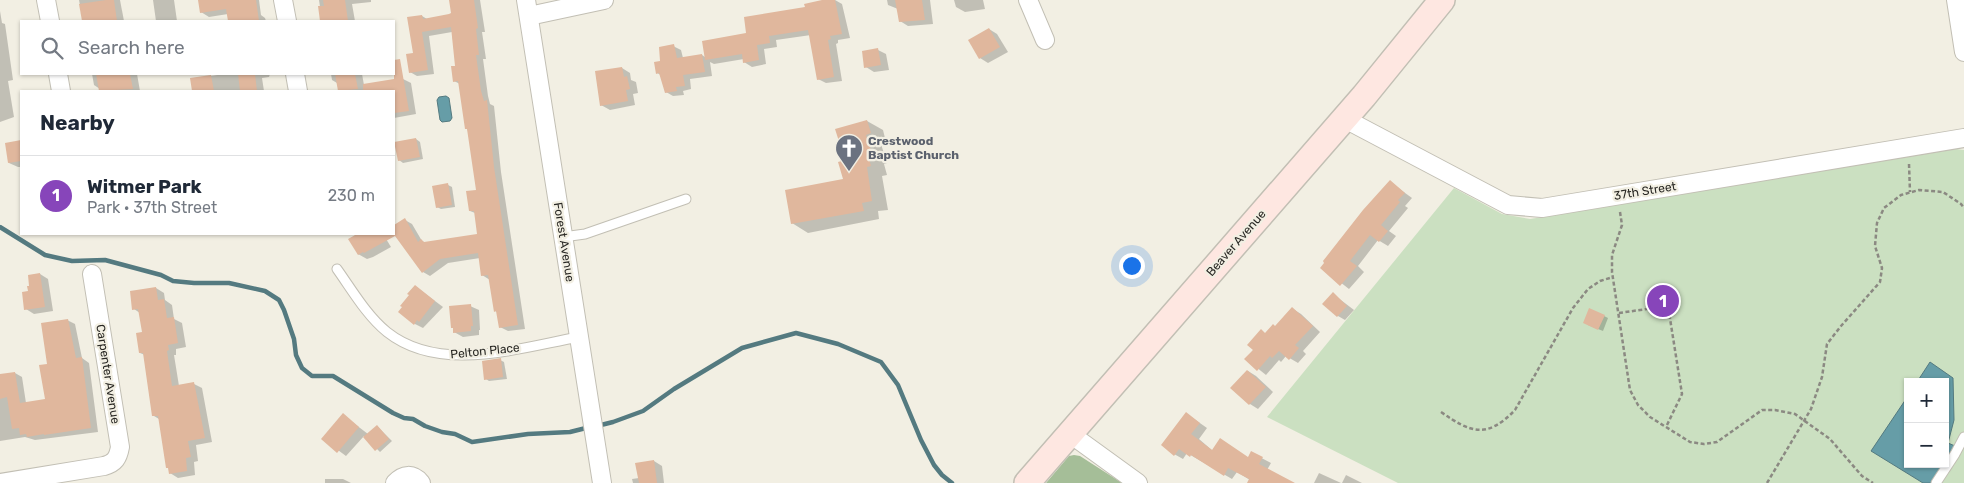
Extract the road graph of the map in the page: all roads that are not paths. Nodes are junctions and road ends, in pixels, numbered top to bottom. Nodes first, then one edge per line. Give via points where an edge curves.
1 (46, 0) edge
2 (283, 0) edge
3 (604, 0) edge
4 (1028, 0) edge
5 (1442, 0) edge
6 (1956, 0) edge
7 (527, 8) edge
8 (50, 20) edge
9 (286, 20) edge
10 (1045, 40) dead end
11 (1964, 52) edge
12 (58, 75) edge
13 (295, 75) edge
14 (61, 90) edge
15 (298, 90) edge
16 (1344, 119) junction
17 (1964, 138) edge
18 (686, 199) dead end
19 (563, 237) junction
20 (337, 269) dead end
21 (92, 274) dead end
22 (578, 337) junction
23 (1069, 433) junction
24 (1964, 437) edge
25 (601, 476) edge
26 (0, 483) edge
27 (395, 483) edge
28 (421, 483) edge
29 (1027, 483) edge
30 (1138, 483) edge
31 (1936, 483) edge

1 - 8 street
2 - 9 street
3 - 7 street
4 - 10 street
5 - 16 main road, Beaver Avenue
6 - 11 street
7 - 19 street, Forest Avenue
12 - 14 street
13 - 15 street
16 - 17 street, 37th Street via 1508,204 1542,208
16 - 23 main road, Beaver Avenue
18 - 19 lane via 585,234
19 - 22 street, Forest Avenue
20 - 22 lane, Pelton Place via 386,331 406,345 424,352 449,356 490,353
21 - 26 street, Carpenter Avenue via 120,447 118,455 115,461 104,466
22 - 25 street, Forest Avenue
23 - 29 main road, Beaver Avenue
23 - 30 street
24 - 31 lane
27 - 28 street via 407,475

